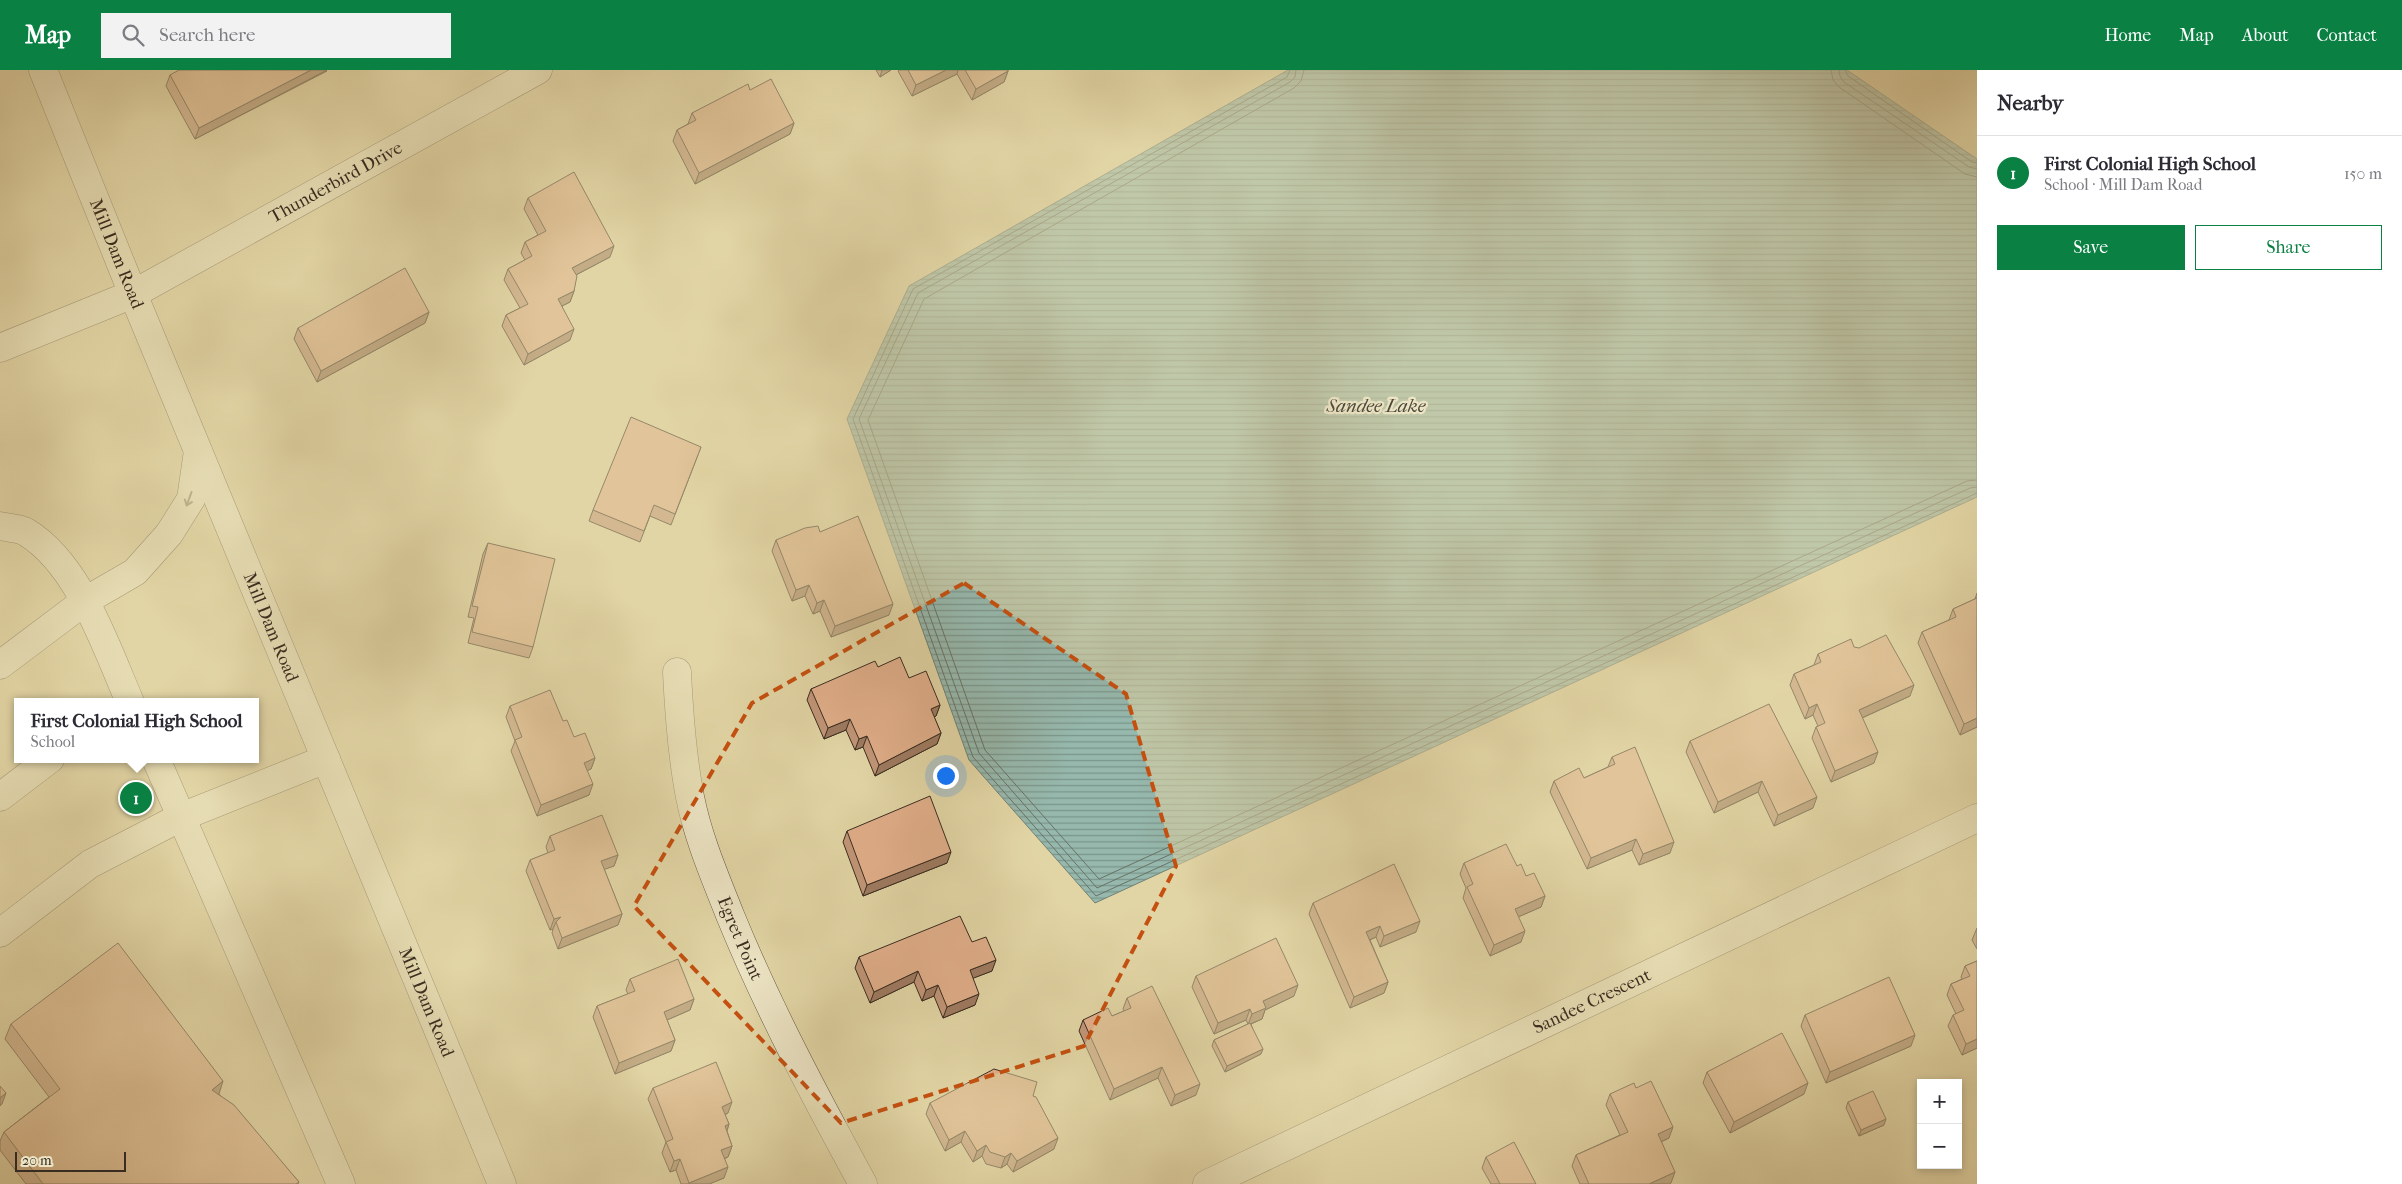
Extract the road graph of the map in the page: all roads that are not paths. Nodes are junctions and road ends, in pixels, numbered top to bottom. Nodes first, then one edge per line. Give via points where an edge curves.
1 (42, 70) edge
2 (538, 70) edge
3 (133, 294) junction
4 (0, 348) edge
5 (198, 451) junction
6 (0, 526) edge
7 (85, 601) junction
8 (0, 665) edge
9 (678, 672) dead end
10 (127, 698) edge
11 (326, 759) junction
12 (45, 763) edge
13 (158, 763) edge
14 (0, 797) edge
15 (181, 817) junction
16 (1977, 818) edge
17 (0, 933) edge
18 (341, 1184) edge
19 (502, 1184) edge
20 (863, 1184) edge
21 (1207, 1184) edge

1 - 3 street, Mill Dam Road
2 - 3 street, Thunderbird Drive
3 - 4 street, Thunderbird Drive
3 - 5 street, Mill Dam Road
5 -> 7 street via 191,499 170,534 135,572
5 - 11 street, Mill Dam Road
6 - 7 street via 24,531 47,550 79,588
7 - 8 street
7 - 10 street
9 - 20 street, Egret Point via 680,729 690,798 708,860 752,968
11 - 15 street
11 - 19 street, Mill Dam Road
12 - 14 street
13 - 15 street
15 - 17 street via 90,864
15 - 18 street
16 - 21 street, Sandee Crescent

